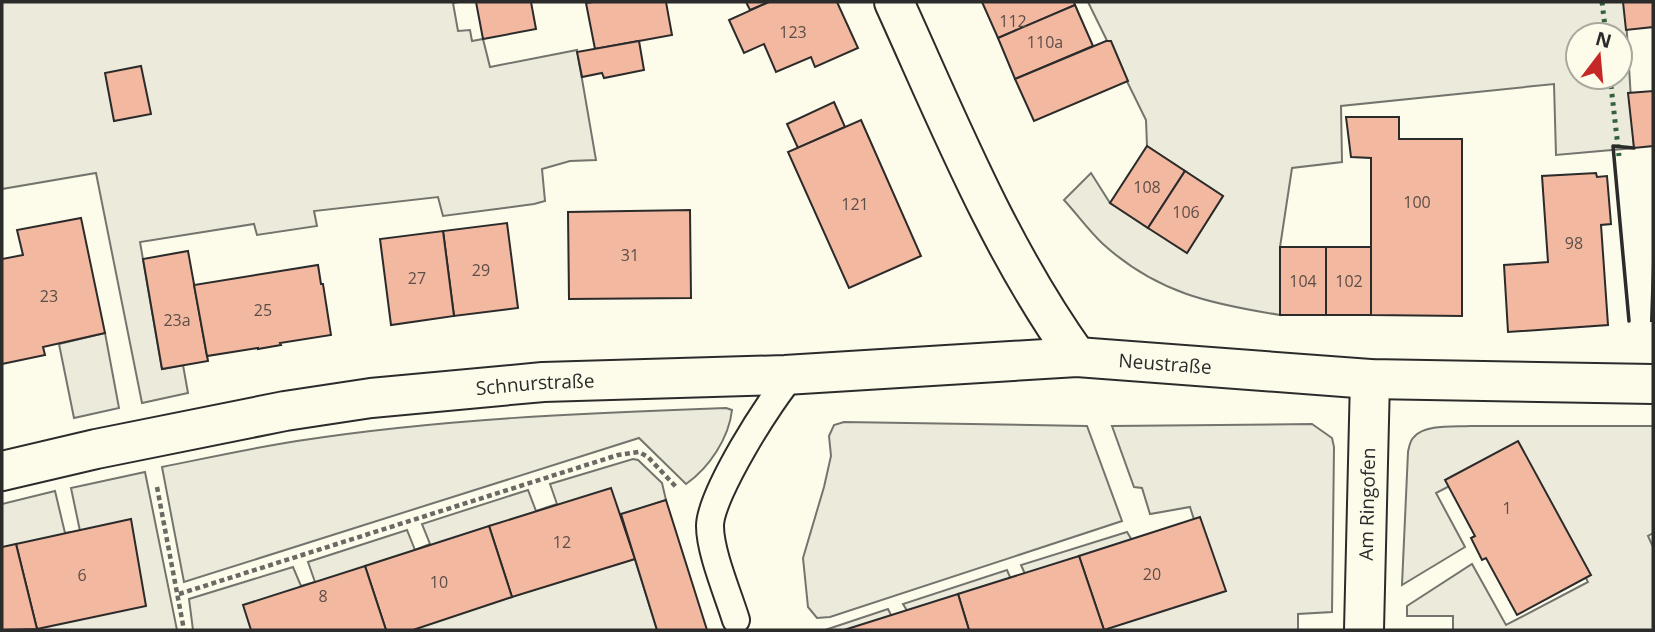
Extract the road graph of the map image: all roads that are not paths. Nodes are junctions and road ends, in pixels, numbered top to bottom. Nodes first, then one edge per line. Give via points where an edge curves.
1 (894, 2) edge
2 (1077, 356) junction
3 (793, 374) junction
4 (1370, 379) junction
5 (1653, 384) edge
6 (2, 471) edge
7 (736, 620) dead end
8 (1364, 630) edge

1 - 2 street via 1016,262
2 - 3 street, Schnurstraße
2 - 4 street, Neustraße
3 - 6 street, Schnurstraße via 628,378 372,398 146,438
3 - 7 lane via 751,435 713,506 711,538
4 - 5 street, Neustraße
4 - 8 street, Am Ringofen

